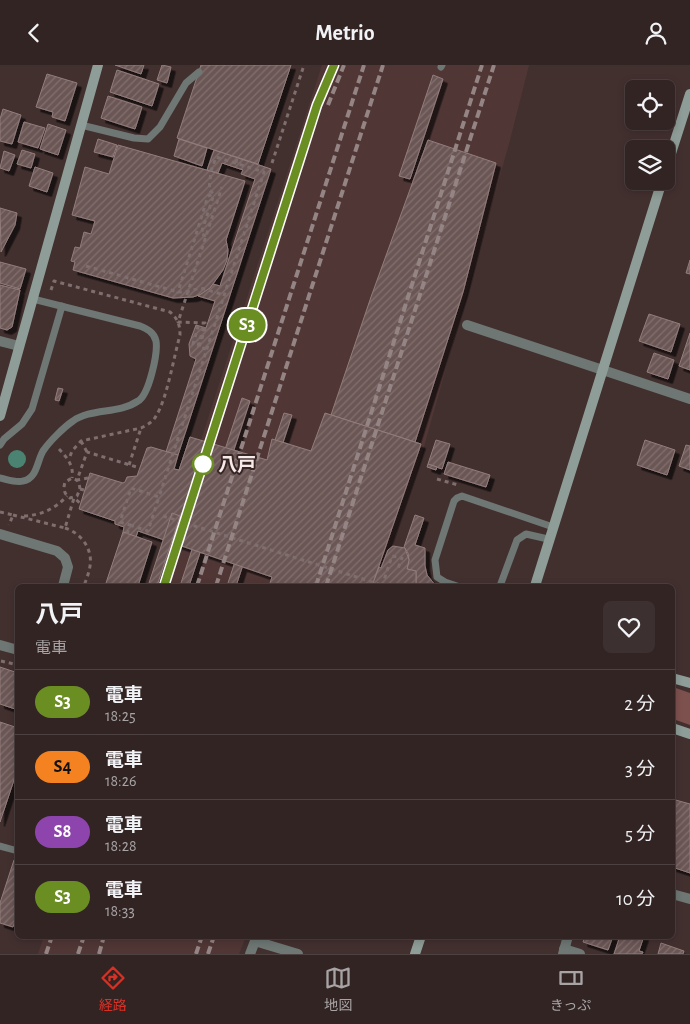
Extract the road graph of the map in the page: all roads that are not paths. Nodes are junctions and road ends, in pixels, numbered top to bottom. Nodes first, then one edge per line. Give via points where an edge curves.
1 (98, 65) edge
2 (199, 72) dead end
3 (690, 94) edge
4 (81, 125) junction
5 (675, 141) edge
6 (659, 190) edge
7 (33, 299) junction
8 (62, 306) junction
9 (467, 325) dead end
10 (0, 341) edge
11 (19, 346) junction
12 (602, 370) junction
13 (690, 399) edge
14 (0, 416) edge
15 (0, 445) edge
16 (0, 478) edge
17 (552, 527) junction
18 (4, 532) edge
19 (548, 539) junction
20 (64, 584) edge
21 (451, 584) edge
22 (501, 584) edge
23 (536, 584) edge
24 (0, 645) edge
25 (15, 649) edge
26 (675, 679) edge
27 (690, 683) edge
28 (675, 729) edge
29 (690, 734) edge
30 (0, 846) edge
31 (15, 850) edge
32 (675, 895) edge
33 (690, 899) edge
34 (420, 939) edge
35 (567, 939) edge
36 (563, 951) edge
37 (250, 954) edge
38 (298, 954) edge
39 (414, 954) edge
40 (580, 954) edge

1 - 4 street
2 - 4 lane via 186,83 160,127 148,139
3 - 5 street
4 - 7 street
6 - 12 street
7 - 8 lane
7 - 11 street
8 - 15 lane via 32,409
8 - 16 lane via 151,331 156,339 156,354 145,394 134,404 74,419 44,450 34,474 28,479
9 - 12 street
10 - 11 street
11 - 14 street
12 - 13 street
12 - 17 street
17 - 19 street
17 - 21 lane via 457,497 435,560 437,577
18 - 20 street via 57,551 65,558 68,567
19 - 22 lane via 530,534 517,540
19 - 23 street
24 - 25 street
26 - 27 street
28 - 29 street
30 - 31 lane
32 - 33 street
34 - 39 street
35 - 36 street
36 - 40 street
37 - 38 street via 255,941

